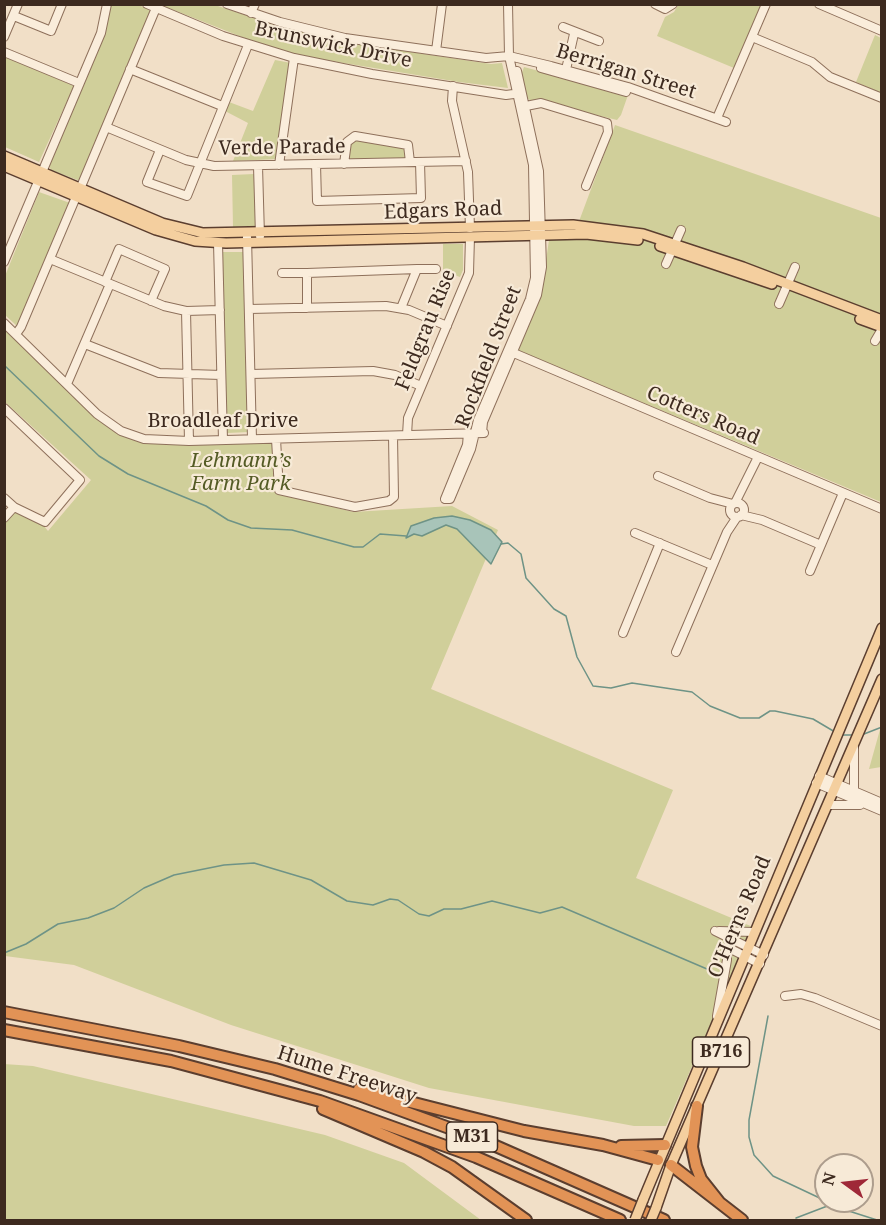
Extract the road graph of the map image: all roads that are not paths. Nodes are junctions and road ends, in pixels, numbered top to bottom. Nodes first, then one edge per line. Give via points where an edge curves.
1 (18, 4) edge
2 (62, 4) edge
3 (107, 4) edge
4 (147, 4) edge
5 (227, 4) edge
6 (255, 4) edge
7 (442, 4) edge
8 (508, 4) edge
9 (513, 4) edge
10 (656, 4) edge
11 (673, 4) edge
12 (766, 4) edge
13 (819, 4) edge
14 (156, 8) junction
15 (251, 13) junction
16 (14, 16) junction
17 (563, 27) dead end
18 (882, 31) edge
19 (574, 34) junction
20 (752, 37) junction
21 (4, 38) edge
22 (599, 41) dead end
23 (248, 45) junction
24 (436, 51) junction
25 (4, 52) edge
26 (511, 57) junction
27 (294, 58) junction
28 (514, 68) junction
29 (130, 69) junction
30 (565, 73) junction
31 (79, 83) junction
32 (453, 86) junction
33 (520, 94) junction
34 (882, 98) edge
35 (222, 106) junction
36 (523, 107) junction
37 (717, 118) junction
38 (726, 122) dead end
39 (106, 127) junction
40 (160, 150) junction
41 (4, 156) edge
42 (466, 161) junction
43 (410, 162) junction
44 (420, 162) junction
45 (198, 163) junction
46 (316, 164) junction
47 (344, 164) junction
48 (279, 165) junction
49 (4, 166) edge
50 (258, 166) junction
51 (39, 176) junction
52 (586, 186) dead end
53 (78, 193) junction
54 (539, 230) junction
55 (681, 230) dead end
56 (470, 232) junction
57 (247, 238) junction
58 (260, 238) junction
59 (218, 243) junction
60 (674, 246) junction
61 (7, 248) edge
62 (50, 259) junction
63 (4, 262) edge
64 (666, 264) dead end
65 (795, 267) dead end
66 (417, 269) junction
67 (436, 269) dead end
68 (282, 273) dead end
69 (307, 273) junction
70 (108, 283) junction
71 (786, 286) junction
72 (151, 301) junction
73 (779, 304) dead end
74 (307, 308) junction
75 (401, 308) junction
76 (249, 309) junction
77 (220, 310) junction
78 (186, 311) junction
79 (882, 320) edge
80 (4, 323) edge
81 (447, 326) junction
82 (882, 328) edge
83 (16, 334) junction
84 (875, 341) dead end
85 (85, 344) junction
86 (510, 351) junction
87 (251, 374) junction
88 (221, 375) junction
89 (187, 376) junction
90 (66, 384) junction
91 (421, 386) junction
92 (4, 408) edge
93 (478, 433) junction
94 (407, 435) junction
95 (393, 436) junction
96 (252, 439) junction
97 (276, 439) junction
98 (223, 440) junction
99 (189, 441) junction
100 (758, 457) junction
101 (457, 475) dead end
102 (658, 476) dead end
103 (843, 493) junction
104 (4, 498) edge
105 (14, 507) junction
106 (882, 509) edge
107 (737, 510) junction
108 (4, 518) edge
109 (635, 533) dead end
110 (660, 543) junction
111 (821, 545) junction
112 (712, 565) junction
113 (810, 571) dead end
114 (882, 628) edge
115 (623, 633) dead end
116 (676, 652) dead end
117 (882, 678) edge
118 (854, 743) junction
119 (817, 779) junction
120 (836, 787) junction
121 (854, 791) junction
122 (882, 803) edge
123 (828, 805) junction
124 (867, 805) junction
125 (882, 811) edge
126 (753, 932) junction
127 (745, 951) junction
128 (762, 960) junction
129 (785, 996) dead end
130 (4, 1012) edge
131 (717, 1017) junction
132 (882, 1026) edge
133 (4, 1030) edge
134 (274, 1069) junction
135 (270, 1087) junction
136 (697, 1106) junction
137 (603, 1145) junction
138 (664, 1145) junction
139 (658, 1160) junction
140 (671, 1165) junction
141 (720, 1203) junction
142 (526, 1221) edge
143 (620, 1221) edge
144 (635, 1221) edge
145 (651, 1221) edge
146 (664, 1221) edge
147 (742, 1221) edge

1 - 16 street
2 - 16 street via 51,32
3 - 31 street via 101,33
4 - 14 street, Brunswick Drive
5 - 15 street, Berrigan Street
6 - 15 street
7 - 24 street
8 - 26 street, Rockfield Street
9 - 26 street, Rockfield Street
10 - 11 street via 665,9
12 - 20 street
13 - 18 street
14 - 23 street, Brunswick Drive
14 - 29 street
15 - 24 street, Berrigan Street via 345,38
16 - 21 street
17 - 19 street
19 - 22 street
19 - 30 street
20 - 34 street
20 - 37 street
23 - 27 street, Brunswick Drive
23 - 35 street
24 - 26 street, Berrigan Street
25 - 31 street
26 - 28 street, Rockfield Street
26 - 30 street, Berrigan Street
27 - 32 street, Brunswick Drive
27 - 48 street
28 - 30 street, Berrigan Street via 528,64
28 - 33 street, Rockfield Street
29 - 35 street
29 - 39 street
30 - 37 street, Berrigan Street
31 - 51 street
32 - 33 street, Brunswick Drive
32 - 42 street, Feldgrau Rise via 452,101
33 - 36 street, Rockfield Street
35 - 45 street
36 - 52 street via 541,103 607,123 608,132
36 - 54 street, Rockfield Street
37 - 38 street, Berrigan Street
39 - 40 street, Verde Parade
39 - 53 street
40 - 45 street, Verde Parade
40 - 45 street via 147,182 169,192 187,196
41 - 51 main road, Edgars Road
42 - 44 street, Verde Parade
42 - 56 street, Feldgrau Rise
43 - 44 street, Verde Parade
43 - 47 street, Verde Parade
43 - 47 street via 408,145 355,136 347,142
44 - 46 street via 421,198 317,201
45 - 50 street, Verde Parade
46 - 47 street, Verde Parade
46 - 48 street, Verde Parade
48 - 50 street, Verde Parade
49 - 51 main road, Edgars Road
50 - 58 street
51 - 53 main road, Edgars Road
51 - 61 street
53 - 57 main road, Edgars Road via 177,228
53 - 59 main road, Edgars Road via 168,235
53 - 62 street
54 - 56 main road, Edgars Road
54 - 60 main road, Edgars Road via 595,226
54 - 86 street, Rockfield Street via 539,288
55 - 60 street
56 - 58 main road, Edgars Road
56 - 81 street, Feldgrau Rise via 469,273
57 - 58 main road, Edgars Road
57 - 59 main road, Edgars Road
57 - 76 street
59 - 77 street
60 - 64 street
60 - 71 main road, Edgars Road
61 - 63 street
62 - 70 street
62 - 83 street
65 - 71 street
66 - 67 street
66 - 69 street
66 - 75 street
68 - 69 street
69 - 74 street
70 - 72 street
70 - 72 street via 119,249 165,268
70 - 85 street
71 - 73 street
71 - 79 main road, Edgars Road
71 - 82 main road, Edgars Road
72 - 78 street
74 - 75 street
74 - 76 street
75 - 81 street
76 - 87 street
77 - 78 street
77 - 88 street
78 - 89 street
80 - 83 street, Broadleaf Drive
81 - 91 street, Feldgrau Rise
82 - 84 street
83 - 90 street, Broadleaf Drive
85 - 89 street via 151,371
85 - 90 street
86 - 93 street, Rockfield Street via 478,420
86 - 100 street, Cotters Road
87 - 91 street via 380,372
87 - 96 street
88 - 89 street
88 - 98 street
89 - 99 street
90 - 99 street, Broadleaf Drive via 121,431 152,440
91 - 94 street, Feldgrau Rise via 408,418
92 - 105 street via 79,476 79,483 45,522
93 - 94 street, Broadleaf Drive
93 - 101 street, Rockfield Street
94 - 95 street, Broadleaf Drive
95 - 97 street, Broadleaf Drive
95 - 97 street via 394,497 361,507 340,506 279,490
96 - 97 street, Broadleaf Drive
96 - 98 street, Broadleaf Drive
98 - 99 street, Broadleaf Drive
100 - 103 street, Cotters Road
100 - 107 street
102 - 107 street
103 - 106 street, Cotters Road
103 - 111 street
104 - 105 street
105 - 108 street
107 - 111 street
107 - 112 street
109 - 110 street
110 - 112 street
110 - 115 street
111 - 113 street
112 - 116 street
114 - 119 main road, O'Herns Road / B716
117 - 118 main road, O'Herns Road / B716
118 - 120 main road, O'Herns Road / B716
118 - 121 street
119 - 120 street
119 - 126 main road, O'Herns Road / B716
120 - 121 street
120 - 123 main road, O'Herns Road / B716
120 - 124 street
121 - 122 street
123 - 124 street
123 - 128 main road, O'Herns Road / B716
124 - 125 street
126 - 127 main road, O'Herns Road / B716
126 - 127 street via 715,931
127 - 128 street
127 - 131 main road, O'Herns Road / B716
127 - 131 street via 727,947
128 - 136 main road, O'Herns Road / B716
129 - 132 street via 801,994 815,998
130 - 134 highway, Hume Freeway / M31 via 123,1033
131 - 138 main road, O'Herns Road / B716
133 - 135 highway, Hume Freeway / M31 via 171,1061
134 - 137 highway via 524,1131
134 - 146 highway, Hume Freeway / M31 via 471,1136
135 - 142 highway via 424,1152 452,1167
135 - 143 highway, Hume Freeway / M31 via 436,1141
136 - 140 main road, O'Herns Road / B716
136 - 141 highway via 692,1147 696,1166 700,1179
137 - 138 highway
137 - 139 highway
138 - 139 main road, O'Herns Road / B716
139 - 140 main road
139 - 144 main road, O'Herns Road / B716, bridge
140 - 141 highway
140 - 145 main road, O'Herns Road / B716, bridge
141 - 147 highway

